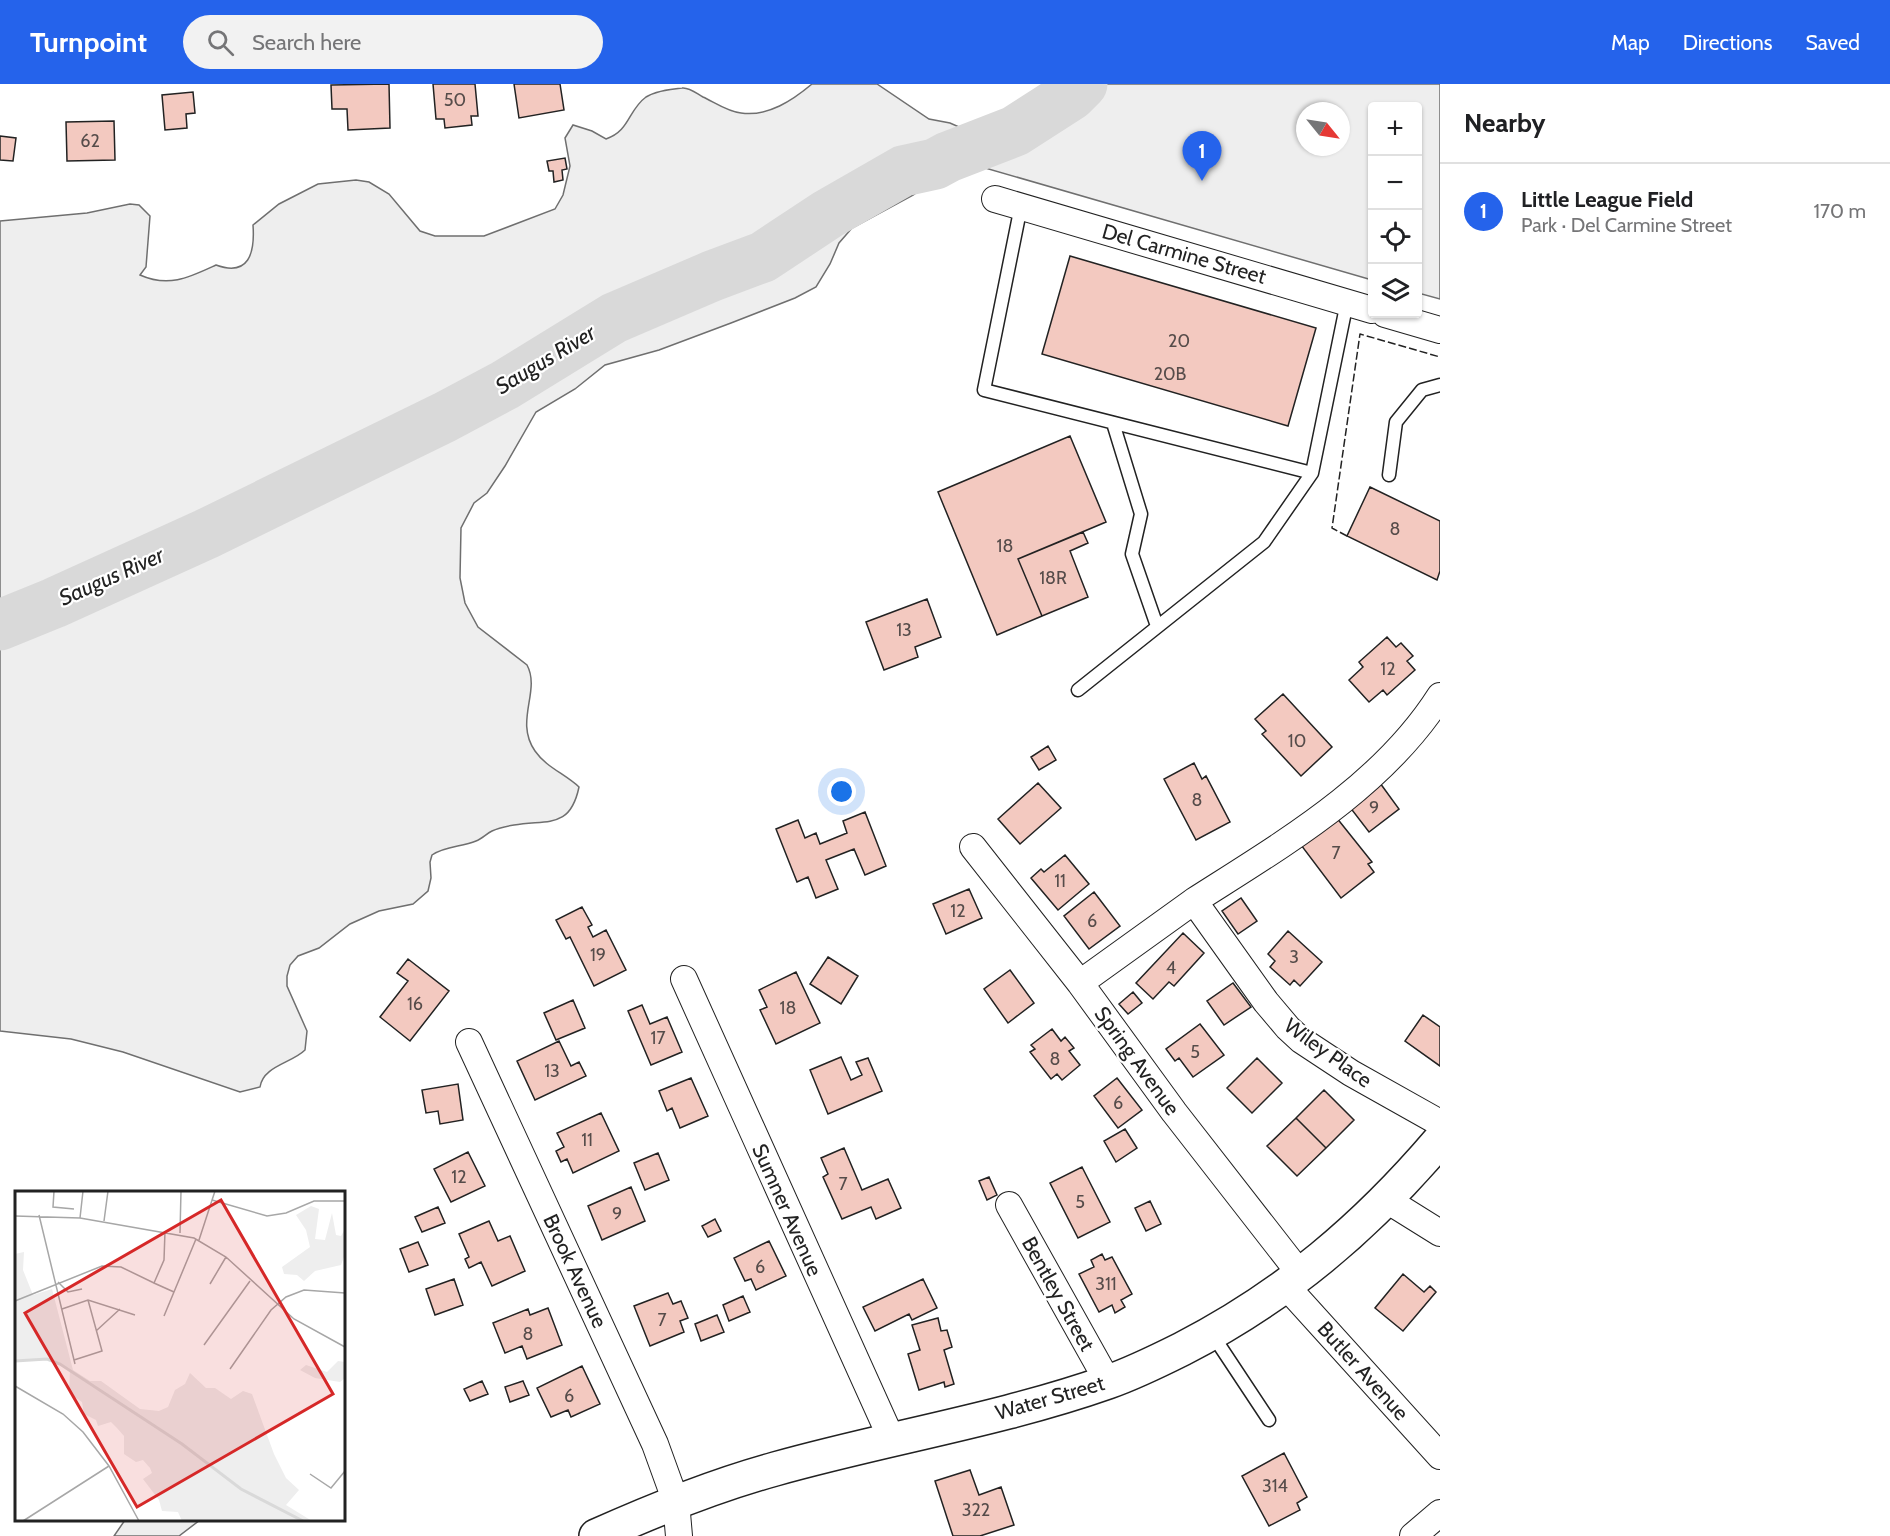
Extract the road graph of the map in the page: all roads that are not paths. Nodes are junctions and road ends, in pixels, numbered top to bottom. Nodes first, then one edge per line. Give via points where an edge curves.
1 (995, 199) dead end
2 (1021, 207) junction
3 (1347, 302) junction
4 (1368, 309) edge
5 (1399, 318) edge
6 (1440, 330) edge
7 (1440, 385) edge
8 (1113, 423) junction
9 (1312, 473) junction
10 (1389, 475) dead end
11 (1157, 626) junction
12 (1078, 690) dead end
13 (1440, 696) edge
14 (974, 848) dead end
15 (1194, 901) junction
16 (684, 979) dead end
17 (1080, 983) junction
18 (469, 1042) dead end
19 (1440, 1124) edge
20 (1440, 1140) edge
21 (1387, 1200) junction
22 (1009, 1205) dead end
23 (1440, 1233) edge
24 (1294, 1281) junction
25 (1212, 1333) junction
26 (1108, 1382) junction
27 (1269, 1420) dead end
28 (892, 1440) junction
29 (1440, 1456) edge
30 (676, 1502) junction
31 (1440, 1513) edge
32 (596, 1536) edge
33 (679, 1536) edge
34 (1413, 1536) edge

1 - 2 street, Del Carmine Street
2 - 3 street, Del Carmine Street
2 - 8 lane via 984,390
3 - 4 street, Del Carmine Street
3 - 9 lane
5 - 6 street
7 - 10 lane via 1422,390 1396,422
8 - 9 lane
8 - 11 lane via 1141,513 1131,554
9 - 11 lane via 1264,542
11 - 12 lane
13 - 15 street via 1387,762 1271,852
14 - 17 street, Spring Avenue
15 - 17 street
15 - 19 street, Wiley Place via 1266,1002 1301,1040 1351,1074
16 - 28 street, Sumner Avenue
17 - 24 street, Spring Avenue
18 - 30 street, Brook Avenue via 655,1444
20 - 21 main road, Water Street
21 - 23 street
21 - 24 main road, Water Street
22 - 26 street, Bentley Street
24 - 25 main road, Water Street
24 - 29 street, Butler Avenue
25 - 26 main road, Water Street
25 - 27 lane
26 - 28 main road, Water Street
28 - 30 main road, Water Street via 774,1469
30 - 32 main road, Water Street
30 - 33 street, Brook Avenue
31 - 34 street

